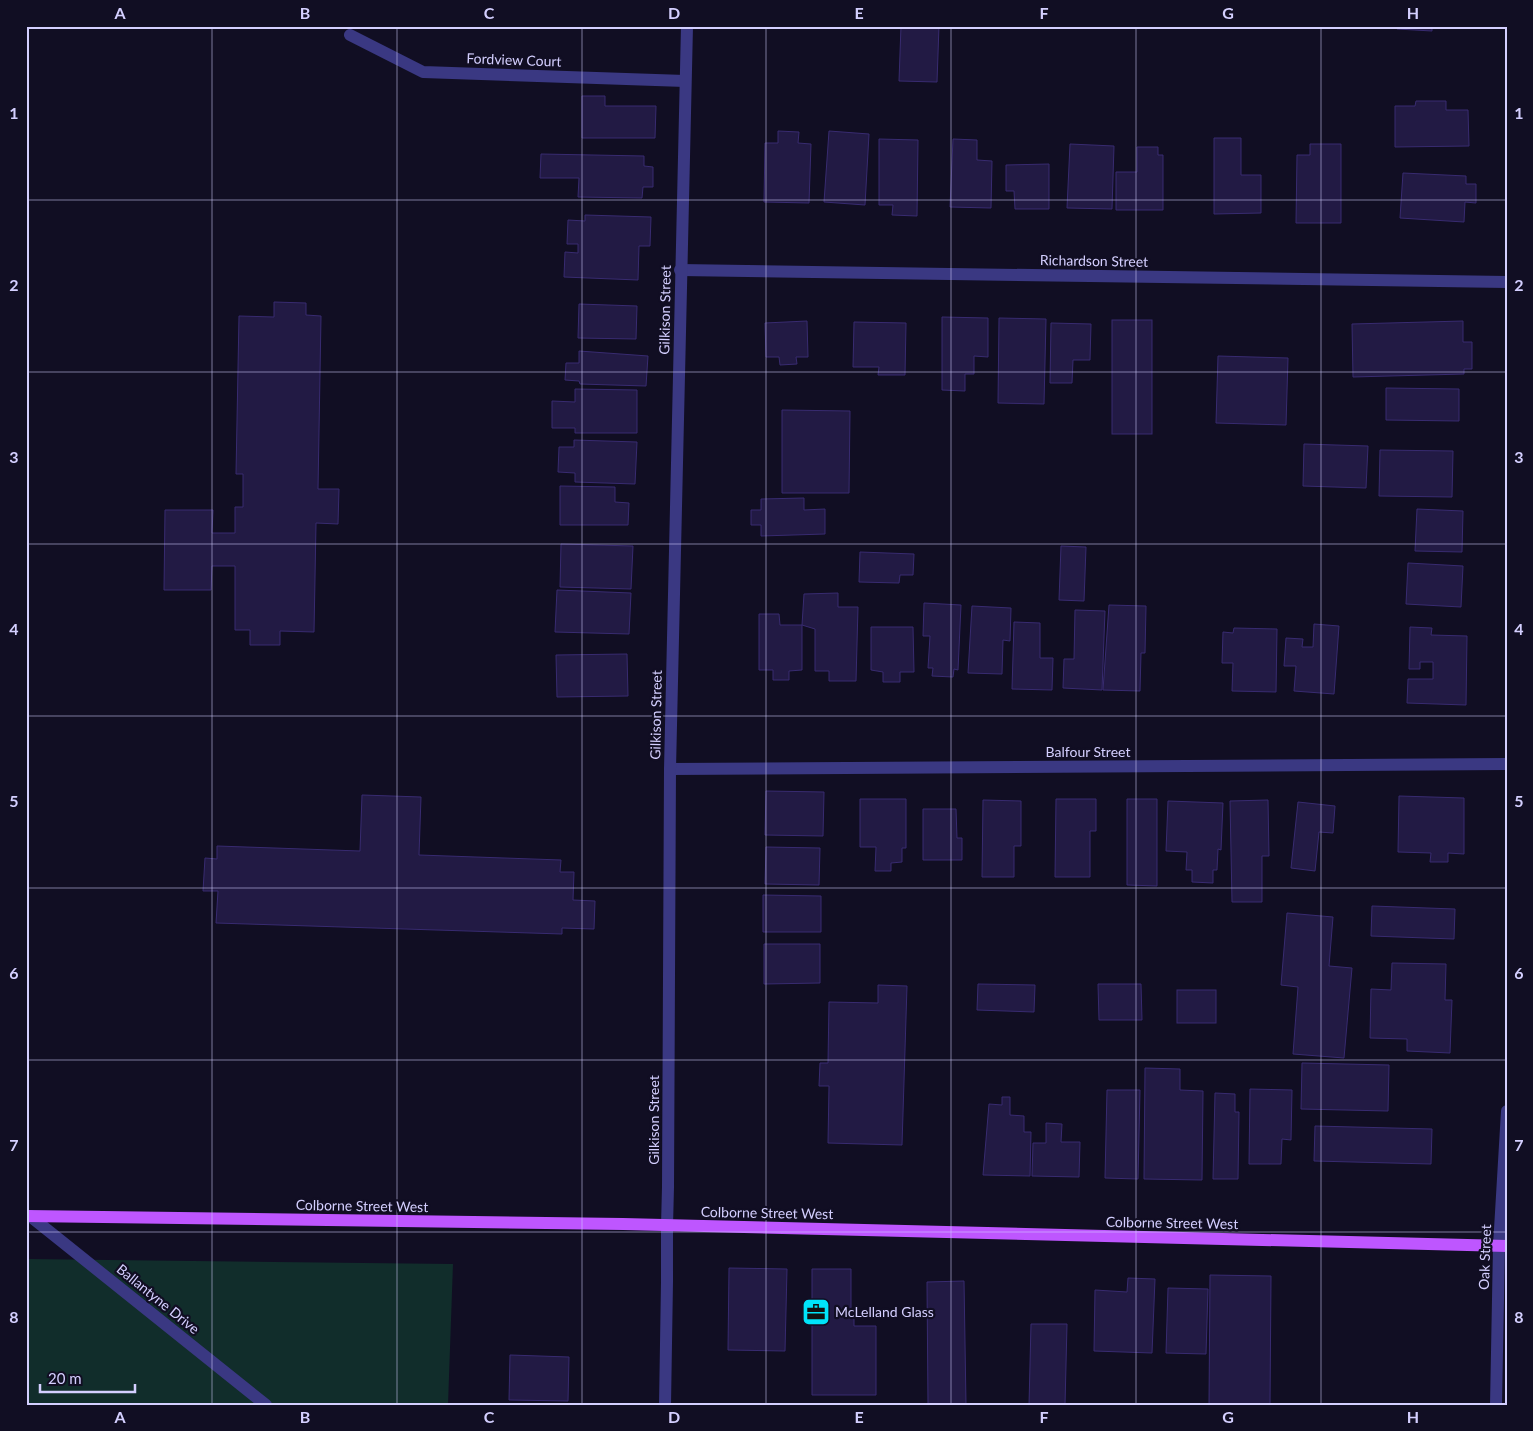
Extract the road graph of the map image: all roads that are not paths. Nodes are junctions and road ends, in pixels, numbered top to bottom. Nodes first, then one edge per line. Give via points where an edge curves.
1 (687, 26) edge
2 (350, 35) dead end
3 (685, 81) junction
4 (680, 270) junction
5 (1507, 282) edge
6 (1507, 764) edge
7 (670, 769) junction
8 (1507, 1111) edge
9 (28, 1216) edge
10 (666, 1226) junction
11 (1503, 1246) edge
12 (266, 1405) edge
13 (665, 1405) edge
14 (1496, 1405) edge

1 - 3 street, Gilkison Street
2 - 3 street, Fordview Court via 423,72
3 - 4 street, Gilkison Street
4 - 5 street, Richardson Street
4 - 7 street, Gilkison Street
6 - 7 street, Balfour Street
7 - 10 street, Gilkison Street
8 - 11 street, Oak Street
9 - 10 main road, Colborne Street West
9 - 12 street, Ballantyne Drive
10 - 11 main road, Colborne Street West
10 - 13 street, Gilkison Street
11 - 14 street, Oak Street

